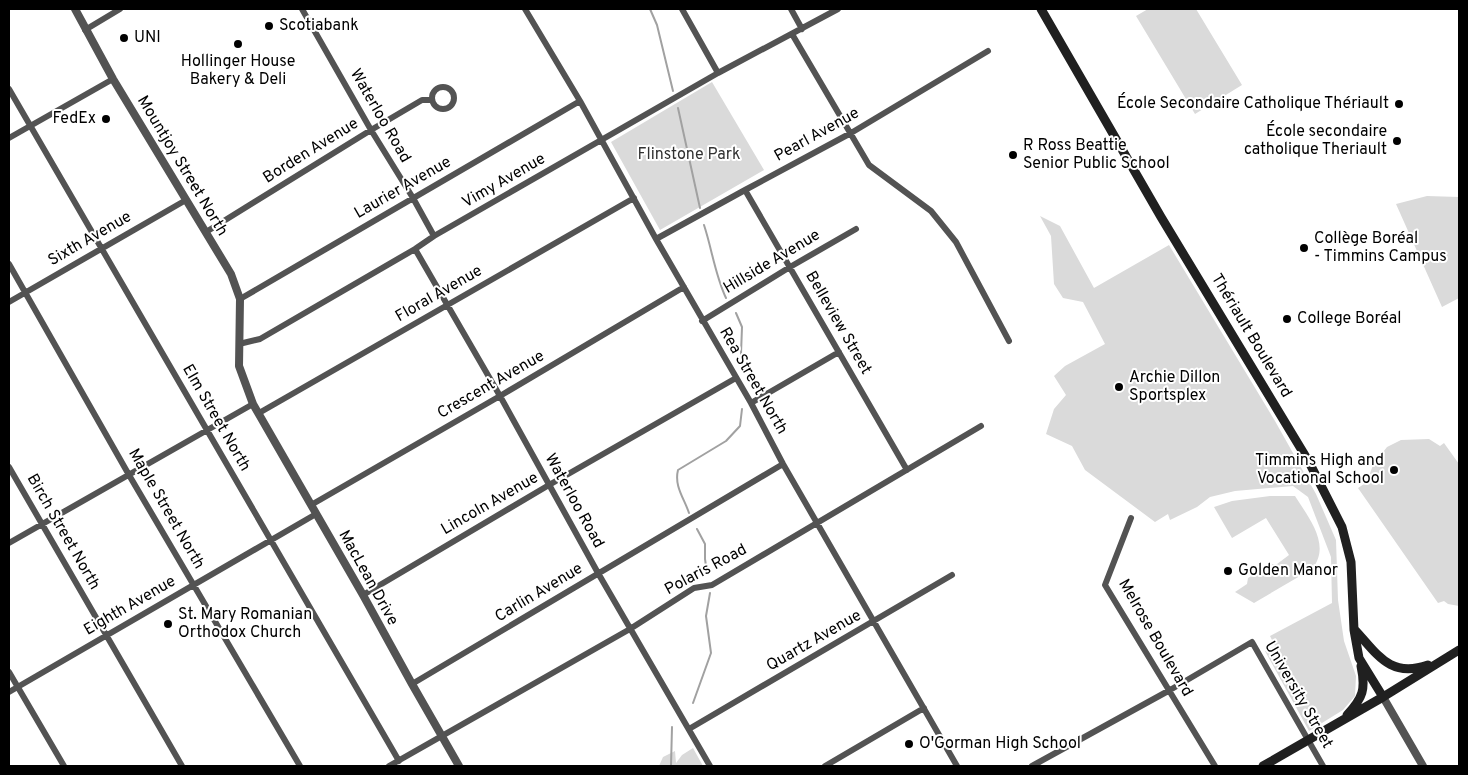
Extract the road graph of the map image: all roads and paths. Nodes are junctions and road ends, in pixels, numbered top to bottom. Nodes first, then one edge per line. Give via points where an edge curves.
1 (75, 9) edge
2 (120, 9) edge
3 (302, 9) edge
4 (525, 9) edge
5 (682, 9) edge
6 (791, 9) edge
7 (838, 9) edge
8 (1041, 9) edge
9 (802, 29) junction
10 (86, 30) junction
11 (792, 34) junction
12 (988, 51) dead end
13 (718, 73) junction
14 (113, 79) junction
15 (9, 89) edge
16 (432, 100) dead end
17 (580, 101) junction
18 (30, 126) junction
19 (371, 130) junction
20 (851, 133) junction
21 (9, 138) edge
22 (602, 141) junction
23 (745, 190) junction
24 (413, 198) junction
25 (634, 198) junction
26 (186, 200) junction
27 (856, 229) dead end
28 (206, 232) junction
29 (434, 236) junction
30 (656, 239) junction
31 (101, 249) junction
32 (415, 249) junction
33 (9, 264) edge
34 (790, 267) junction
35 (684, 287) junction
36 (25, 292) junction
37 (240, 299) junction
38 (9, 302) edge
39 (447, 305) junction
40 (702, 321) junction
41 (1009, 341) dead end
42 (239, 344) junction
43 (839, 352) junction
44 (736, 378) junction
45 (500, 396) junction
46 (253, 404) junction
47 (751, 404) junction
48 (258, 413) junction
49 (981, 426) dead end
50 (207, 431) junction
51 (783, 464) junction
52 (9, 467) edge
53 (907, 470) junction
54 (129, 475) junction
55 (549, 485) junction
56 (311, 505) junction
57 (316, 514) junction
58 (1131, 518) dead end
59 (817, 523) junction
60 (42, 524) junction
61 (271, 540) junction
62 (9, 544) edge
63 (598, 573) junction
64 (952, 575) dead end
65 (194, 585) junction
66 (363, 594) junction
67 (874, 621) junction
68 (630, 629) junction
69 (1354, 630) junction
70 (107, 635) junction
71 (1459, 650) edge
72 (1359, 658) junction
73 (1441, 660) junction
74 (9, 672) edge
75 (412, 684) junction
76 (17, 687) junction
77 (1170, 690) junction
78 (9, 692) edge
79 (1383, 697) junction
80 (924, 708) junction
81 (1340, 722) junction
82 (689, 730) junction
83 (442, 736) junction
84 (1309, 740) junction
85 (399, 761) junction
86 (64, 766) edge
87 (182, 766) edge
88 (300, 766) edge
89 (389, 766) edge
90 (459, 766) edge
91 (710, 766) edge
92 (825, 766) edge
93 (958, 766) edge
94 (1032, 766) edge
95 (1215, 766) edge
96 (1263, 766) edge
97 (1323, 766) edge
98 (1423, 766) edge

1 - 10 street, Mountjoy Street North
2 - 10 street
3 - 19 street, Waterloo Road
4 - 17 street, Rea Street North
5 - 13 street
6 - 9 street
7 - 9 street, Vimy Avenue
8 - 69 main road, Thériault Boulevard via 1161,217 1309,462 1342,527 1351,562
9 - 11 street, Vimy Avenue
10 - 14 street, Mountjoy Street North
11 - 13 street, Vimy Avenue
11 - 20 street
12 - 20 street, Pearl Avenue
13 - 22 street, Vimy Avenue
14 - 18 street
14 - 26 street, Mountjoy Street North
15 - 18 street, Elm Street North
16 - 19 street, Borden Avenue via 422,100
17 - 22 street, Rea Street North
17 - 24 street, Laurier Avenue
18 - 21 street
18 - 31 street, Elm Street North
19 - 24 street, Waterloo Road
19 - 28 street, Borden Avenue
20 - 23 street, Pearl Avenue
20 - 41 street via 869,165 930,211 956,242
22 - 25 street, Rea Street North
22 - 29 street, Vimy Avenue
23 - 30 street, Pearl Avenue
23 - 34 street, Belleview Street
24 - 29 street, Waterloo Road
24 - 37 street, Laurier Avenue
25 - 30 street, Rea Street North
25 - 39 street, Floral Avenue
26 - 28 street, Mountjoy Street North
26 - 31 street, Sixth Avenue
27 - 34 street, Hillside Avenue
28 - 37 street, Mountjoy Street North via 231,274
29 - 32 street, Vimy Avenue
30 - 35 street, Rea Street North
31 - 36 street, Sixth Avenue
31 - 50 street, Elm Street North
32 - 39 street, Waterloo Road
32 - 42 street, Vimy Avenue via 260,339
33 - 36 street, Maple Street North
34 - 40 street, Hillside Avenue
34 - 43 street, Belleview Street
35 - 40 street, Rea Street North
35 - 45 street, Crescent Avenue
36 - 38 street, Sixth Avenue
36 - 54 street, Maple Street North
37 - 42 street, Mountjoy Street North
39 - 45 street, Waterloo Road
39 - 48 street, Floral Avenue
40 - 44 street, Rea Street North
42 - 46 street via 239,366
43 - 47 street
43 - 53 street, Belleview Street
44 - 47 street, Rea Street North
44 - 55 street, Lincoln Avenue
45 - 55 street, Waterloo Road
45 - 56 street, Crescent Avenue
46 - 48 street, MacLean Drive
46 - 50 street
47 - 51 street, Rea Street North
48 - 56 street, MacLean Drive
49 - 53 street, Polaris Road
50 - 54 street
50 - 61 street, Elm Street North
51 - 59 street, Rea Street North
51 - 63 street, Carlin Avenue
52 - 60 street, Birch Street North
53 - 59 street, Polaris Road
54 - 60 street
54 - 65 street, Maple Street North
55 - 63 street, Waterloo Road
55 - 66 street, Lincoln Avenue
56 - 57 street, MacLean Drive
57 - 61 street, Eighth Avenue
57 - 66 street, MacLean Drive
58 - 77 street, Melrose Boulevard via 1105,584
59 - 67 street, Rea Street North
59 - 68 street, Polaris Road via 712,585 694,588
60 - 62 street
60 - 70 street, Birch Street North
61 - 65 street, Eighth Avenue
61 - 85 street, Elm Street North
63 - 68 street, Waterloo Road
63 - 75 street, Carlin Avenue
64 - 67 street, Quartz Avenue
65 - 70 street, Eighth Avenue
65 - 88 street, Maple Street North
66 - 75 street, MacLean Drive
67 - 80 street, Rea Street North
67 - 82 street, Quartz Avenue
68 - 82 street, Waterloo Road
68 - 83 street, Polaris Road
69 - 72 main road, Thériault Boulevard
69 - 73 main road via 1391,666 1407,669
70 - 76 street, Eighth Avenue
70 - 87 street, Birch Street North
71 - 73 main road
72 - 79 main road, Thériault Boulevard
72 - 81 main road via 1363,693
73 - 79 main road
74 - 76 street
75 - 83 street, MacLean Drive
76 - 78 street, Eighth Avenue
76 - 86 street
77 - 84 street, University Street via 1252,642
77 - 94 street
77 - 95 street, Melrose Boulevard
79 - 81 main road
79 - 98 street
80 - 92 street
80 - 93 street, Rea Street North
81 - 84 main road
82 - 91 street, Waterloo Road
83 - 85 street, Polaris Road
83 - 90 street, MacLean Drive
84 - 96 main road
84 - 97 street, University Street
85 - 89 street, Polaris Road

